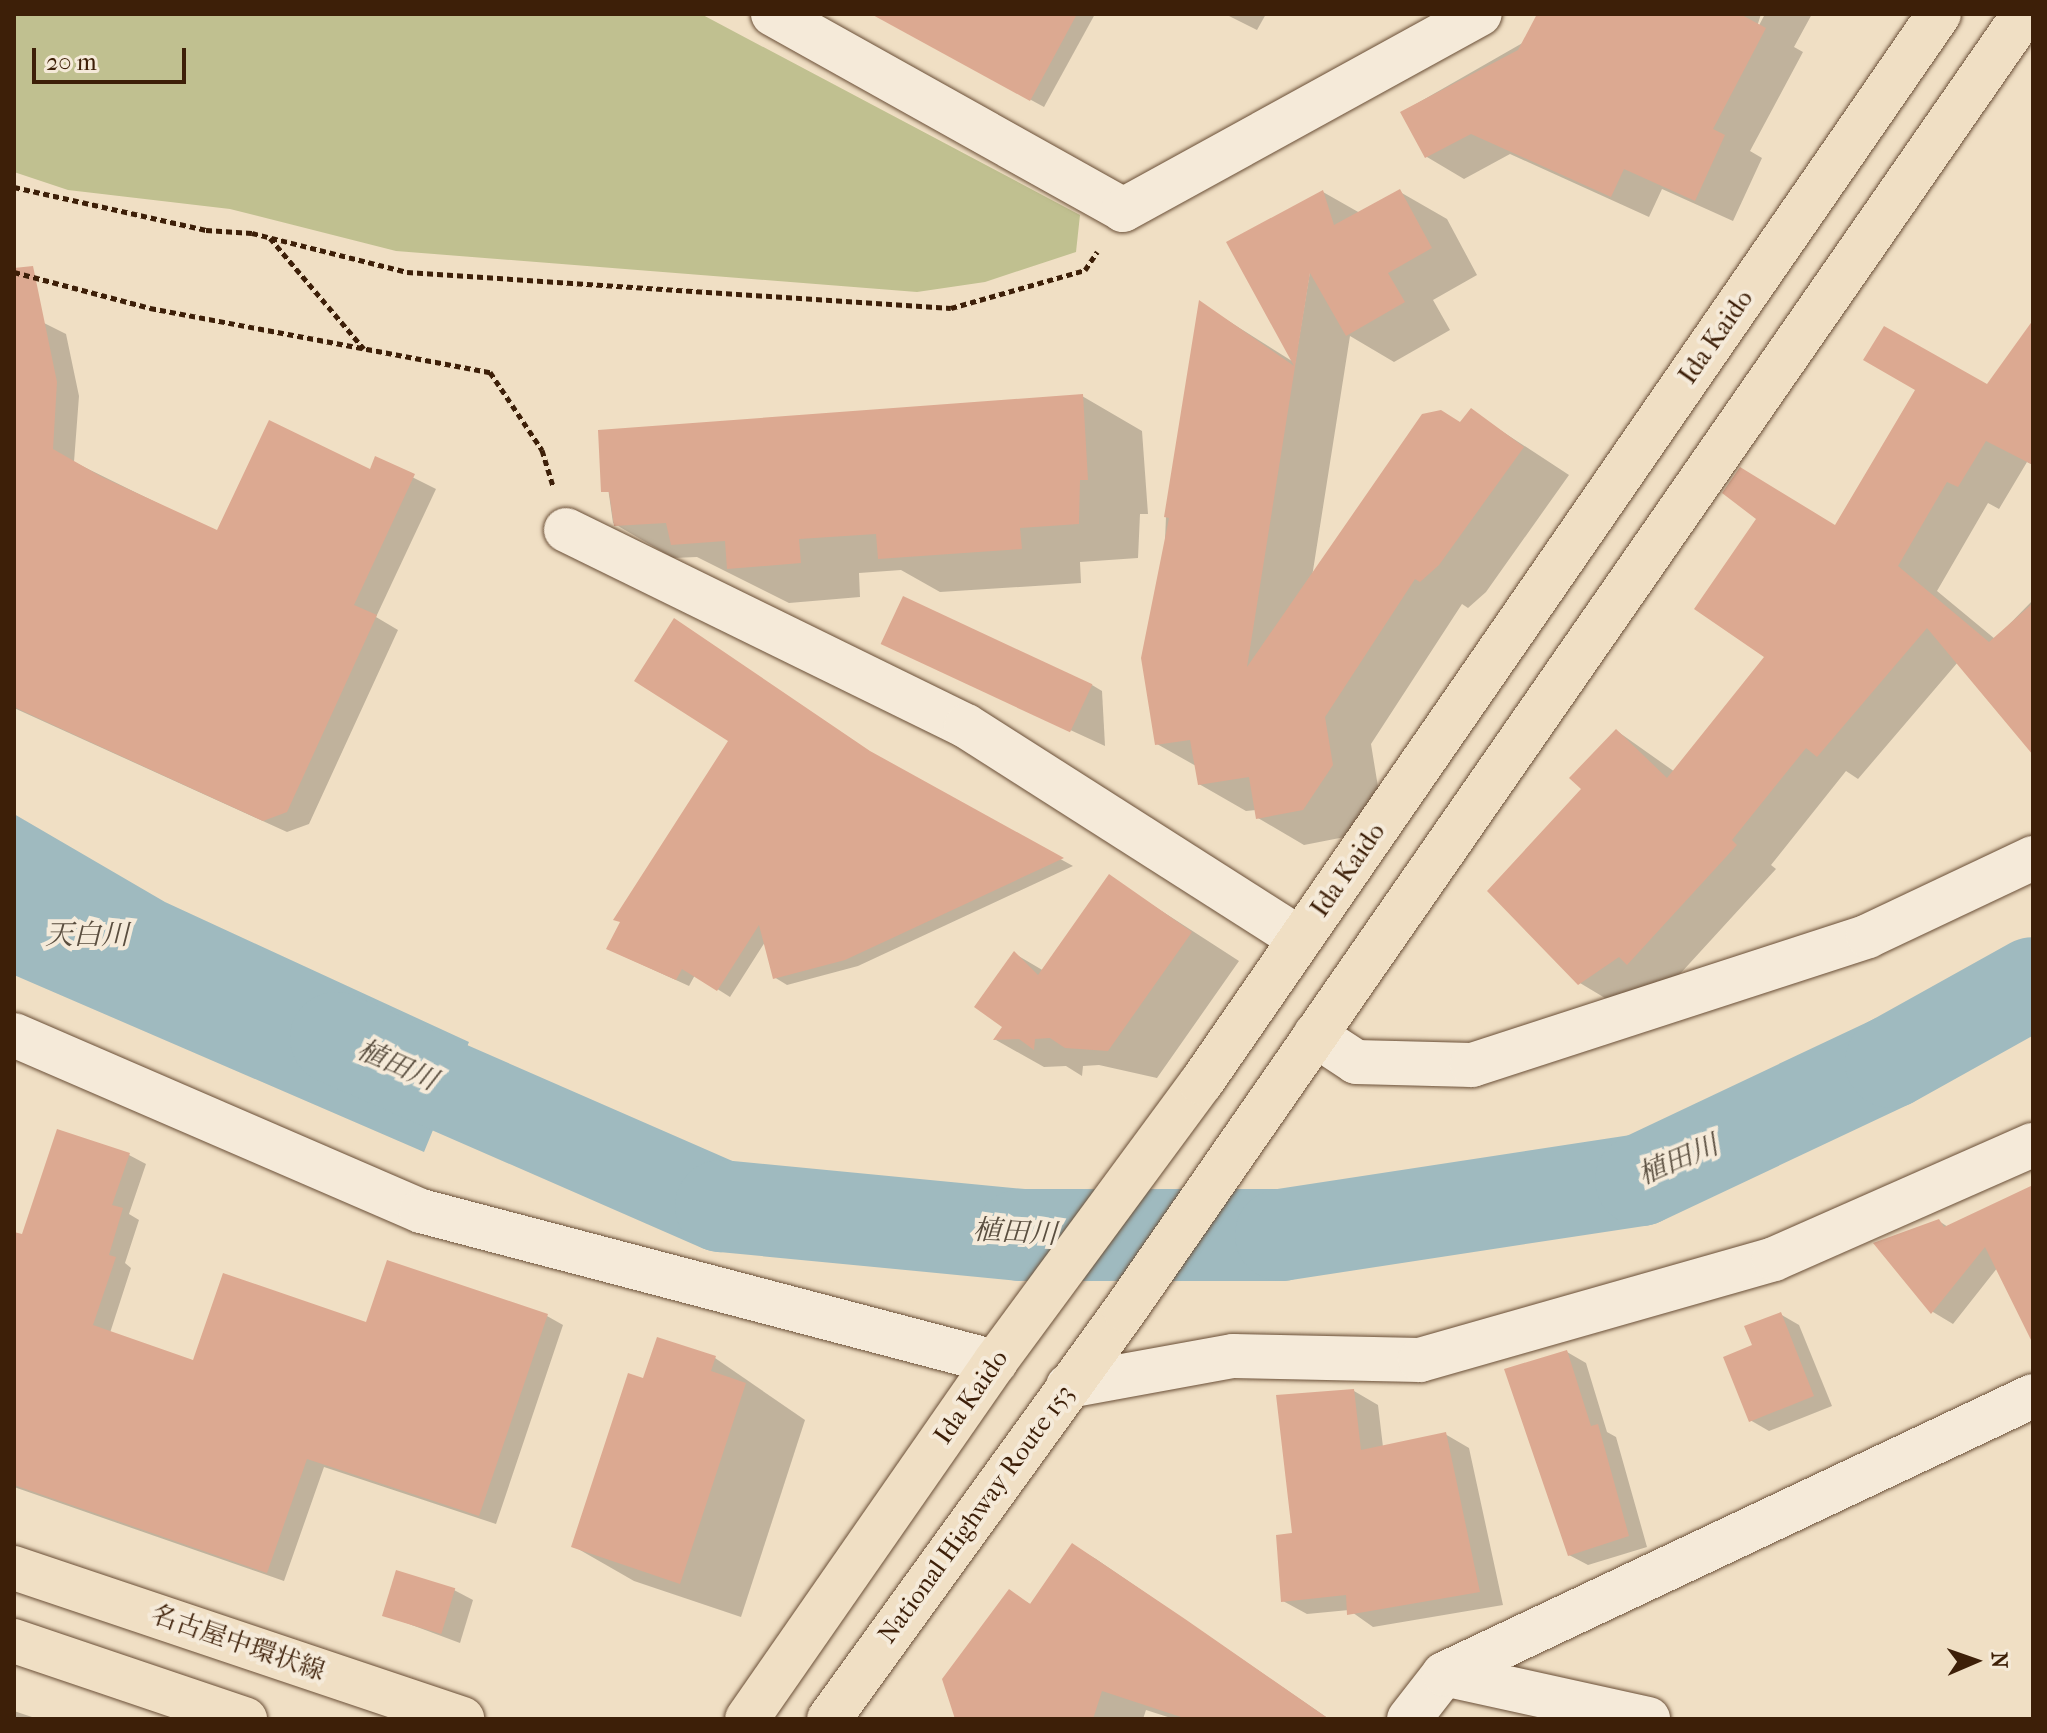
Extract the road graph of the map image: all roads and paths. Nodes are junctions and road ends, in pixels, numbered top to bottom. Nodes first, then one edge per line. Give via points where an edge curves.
1 (1480, 14) edge
2 (1939, 14) edge
3 (2024, 14) edge
4 (793, 19) edge
5 (14, 187) edge
6 (1123, 210) junction
7 (269, 237) junction
8 (14, 272) edge
9 (364, 349) junction
10 (566, 530) joint
11 (2033, 858) edge
12 (1300, 939) junction
13 (14, 1035) edge
14 (1315, 1035) junction
15 (2033, 1145) edge
16 (995, 1362) junction
17 (1068, 1386) junction
18 (2033, 1396) edge
19 (14, 1568) edge
20 (14, 1641) edge
21 (1444, 1674) junction
22 (190, 1710) edge
23 (245, 1719) edge
24 (462, 1719) edge
25 (747, 1719) edge
26 (829, 1719) edge
27 (1409, 1719) edge
28 (1648, 1719) edge

1 - 6 street
2 - 12 main road, Ida Kaido
3 - 14 main road
4 - 6 street
5 - 7 path
6 - 7 path via 1085,270 951,308 407,272
7 - 9 path
8 - 9 path
9 - 10 path via 490,372 542,450
10 - 12 street via 966,726
11 - 14 street via 1868,936 1472,1065 1356,1062
12 - 16 main road, Ida Kaido
13 - 16 street via 421,1211
14 - 17 main road, National Highway Route 153
15 - 17 street via 1774,1259 1420,1360 1233,1356
16 - 25 main road, Ida Kaido
17 - 26 main road, National Highway Route 153
18 - 21 street
19 - 24 main road, 名古屋中環状線
20 - 22 main road
21 - 27 street
21 - 28 street
22 - 23 main road

